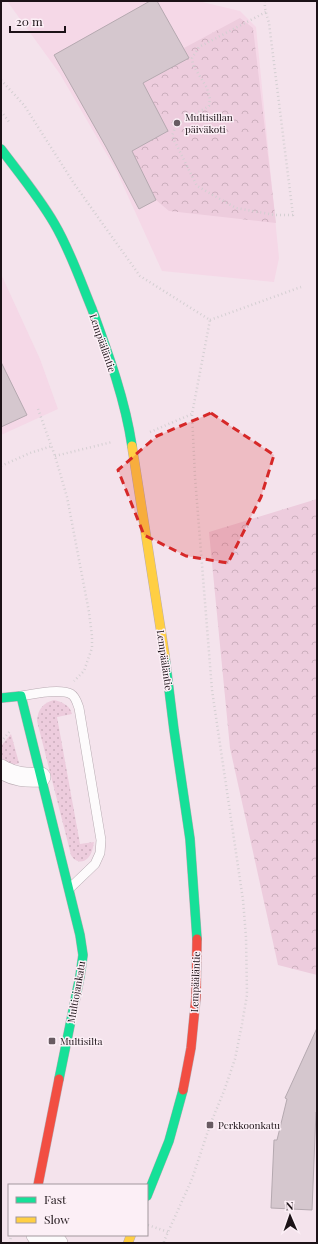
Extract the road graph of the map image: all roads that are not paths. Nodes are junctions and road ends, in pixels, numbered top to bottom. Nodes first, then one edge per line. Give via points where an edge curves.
1 (1, 149) edge
2 (21, 696) junction
3 (1, 698) edge
4 (1, 769) edge
5 (41, 777) junction
6 (69, 889) junction
7 (38, 1184) edge
8 (148, 1194) edge
9 (39, 1236) edge
10 (58, 1243) edge

1 - 8 main road, Lempääläntie via 54,224 74,263 109,355 130,431 165,657 190,839 197,943 196,997 185,1082 169,1141
2 - 3 main road
2 - 5 main road, Multiojankatu
2 - 6 lane via 60,692 71,694 79,708 101,840 100,853 95,864
4 - 5 street via 25,778
5 - 6 main road, Multiojankatu
6 - 7 main road, Multiojankatu via 83,955
9 - 10 street

